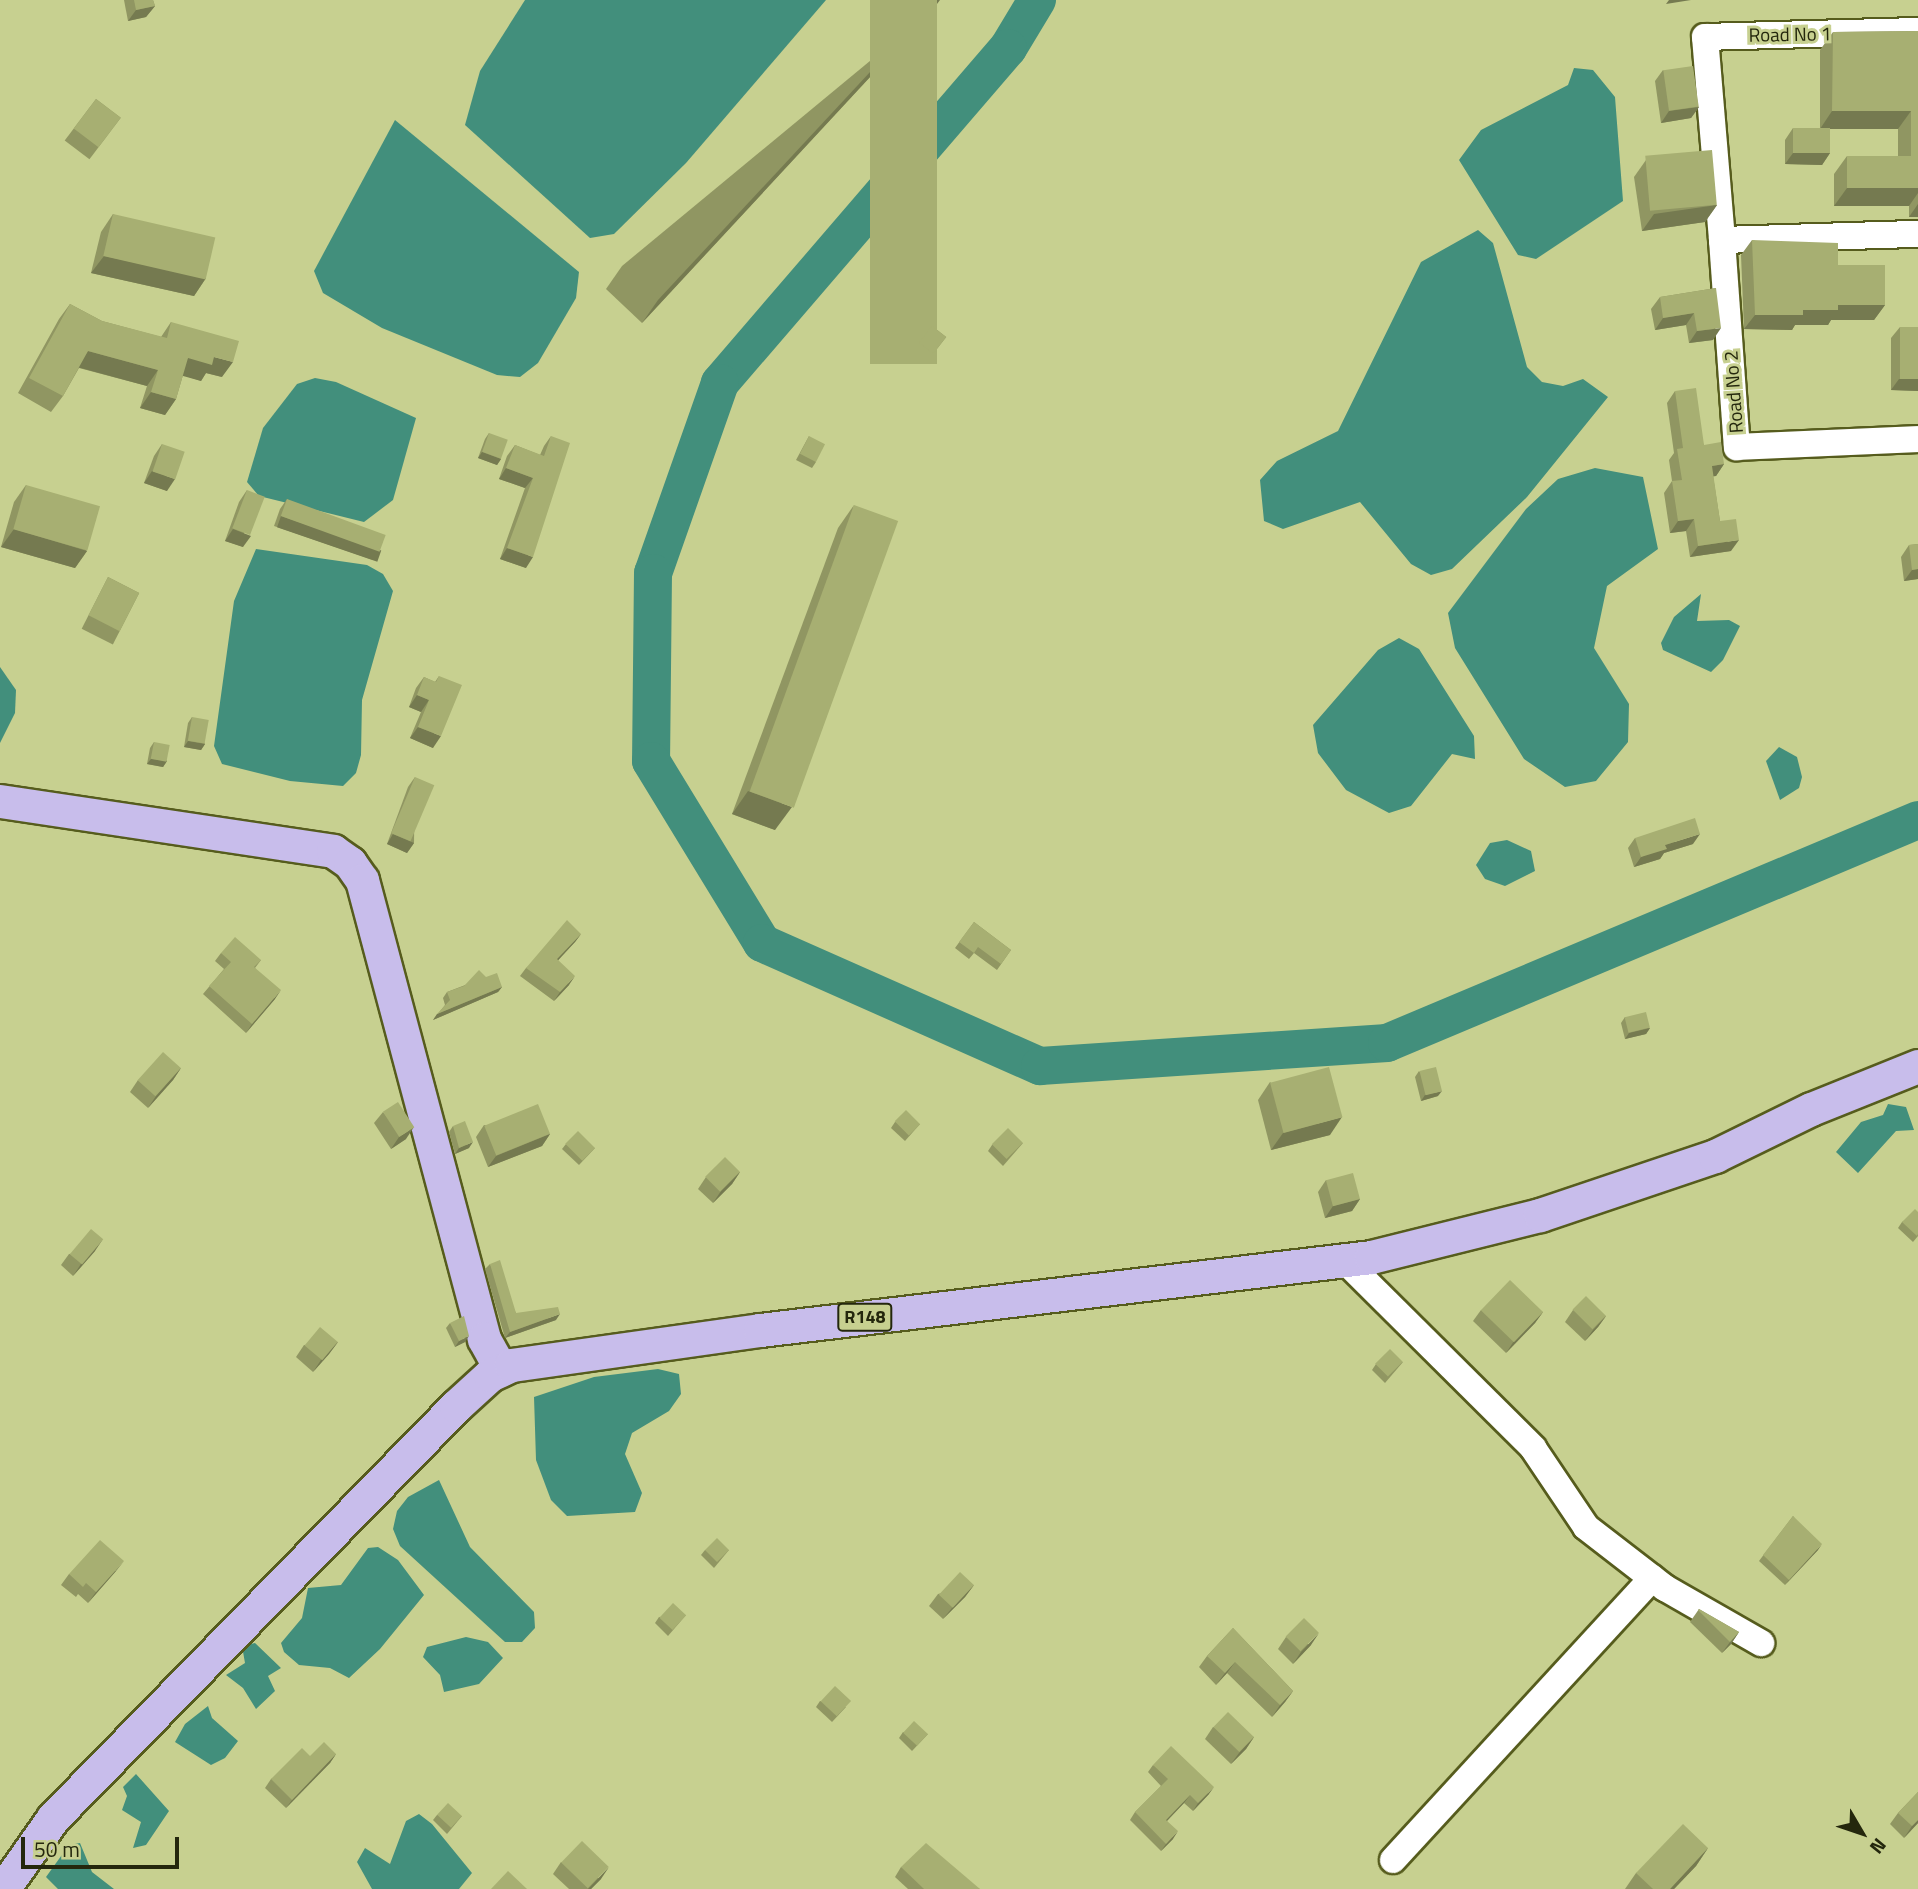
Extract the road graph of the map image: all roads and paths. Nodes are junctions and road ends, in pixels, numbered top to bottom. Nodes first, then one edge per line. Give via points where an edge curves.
1 (1918, 31) edge
2 (1918, 234) edge
3 (1722, 240) junction
4 (1918, 439) edge
5 (0, 801) edge
6 (1918, 1066) edge
7 (1344, 1260) junction
8 (501, 1370) junction
9 (1652, 1578) junction
10 (1761, 1643) dead end
11 (1393, 1860) dead end
12 (3, 1889) edge

1 - 3 street, Road No 1 via 1705,37
2 - 3 street
3 - 4 street, Road No 2 via 1737,447
5 - 8 main road via 333,851 350,863 362,880 485,1339
6 - 7 main road, R148 via 1811,1109 1715,1156 1539,1215
7 - 8 main road, R148 via 760,1329 537,1360
7 - 9 street via 1533,1448 1586,1527
8 - 12 main road, R148 via 456,1406 53,1818
9 - 10 street
9 - 11 street

